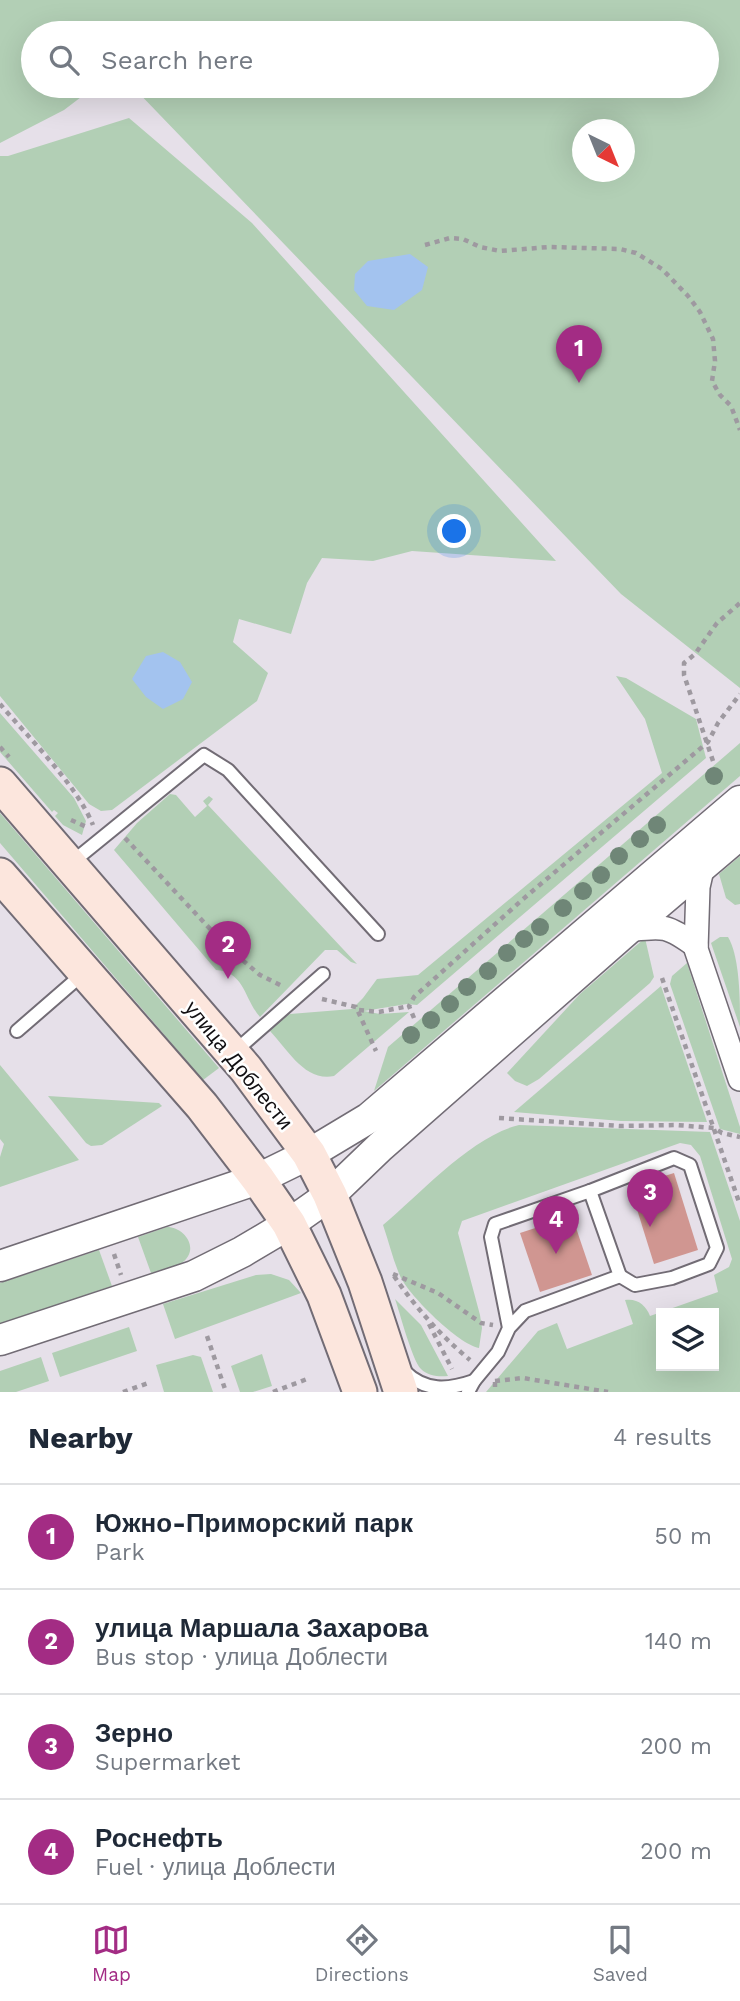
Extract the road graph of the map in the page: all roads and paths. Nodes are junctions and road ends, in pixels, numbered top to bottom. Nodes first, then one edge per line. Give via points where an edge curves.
1 (425, 245) dead end
2 (740, 430) edge
3 (740, 603) edge
4 (740, 694) edge
5 (0, 704) edge
6 (708, 742) junction
7 (713, 761) dead end
8 (0, 784) edge
9 (740, 801) edge
10 (115, 828) junction
11 (740, 834) edge
12 (99, 840) junction
13 (69, 865) junction
14 (704, 865) junction
15 (5, 886) edge
16 (627, 930) junction
17 (378, 934) dead end
18 (696, 946) junction
19 (85, 972) junction
20 (323, 974) dead end
21 (662, 978) dead end
22 (299, 994) junction
23 (409, 1006) junction
24 (358, 1010) junction
25 (414, 1018) dead end
26 (17, 1031) dead end
27 (376, 1051) dead end
28 (232, 1054) junction
29 (740, 1079) edge
30 (499, 1118) dead end
31 (714, 1128) junction
32 (740, 1137) edge
33 (309, 1154) junction
34 (258, 1178) junction
35 (590, 1191) junction
36 (330, 1195) junction
37 (740, 1205) edge
38 (289, 1224) junction
39 (111, 1246) dead end
40 (0, 1266) edge
41 (392, 1273) dead end
42 (620, 1276) junction
43 (124, 1283) dead end
44 (426, 1317) dead end
45 (509, 1328) junction
46 (207, 1336) dead end
47 (0, 1340) edge
48 (393, 1360) junction
49 (307, 1379) dead end
50 (151, 1382) dead end
51 (466, 1386) edge
52 (123, 1392) edge
53 (226, 1392) edge
54 (272, 1392) edge
55 (360, 1392) edge
56 (401, 1392) edge

1 - 2 path via 450,238 500,251 563,248 636,253 662,269 700,312 713,340 712,381 731,406
3 - 6 path via 684,663
4 - 6 path
5 - 12 path via 86,810
6 - 7 path
6 - 23 path via 420,990
8 - 13 main road, улица Доблести
9 - 33 street via 369,1118
10 - 12 lane
10 - 17 lane via 204,755 228,770
10 - 22 path via 228,947 260,975
11 - 14 street
12 - 13 lane
13 - 28 main road, улица Доблести
14 - 16 street
14 - 18 street via 698,887
15 - 19 main road
16 - 18 street via 662,926
16 - 36 street
18 - 29 street
19 - 26 lane
19 - 34 main road
20 - 22 lane
21 - 31 path
22 - 24 path
22 - 28 lane
23 - 24 path via 379,1012
23 - 25 path
24 - 27 path
28 - 33 main road, улица Доблести
30 - 31 path
31 - 32 path
31 - 37 path
33 - 34 street
33 - 36 main road, улица Доблести
34 - 38 main road
34 - 40 street
35 - 42 lane
35 - 42 lane via 674,1158 690,1165 717,1248 709,1265 635,1285
35 - 45 lane via 495,1224 491,1237
36 - 38 street
36 - 48 main road, улица Доблести
38 - 47 street via 194,1276
38 - 55 main road via 324,1295
39 - 43 path
41 - 45 path via 438,1293 481,1323
42 - 45 lane via 525,1311
44 - 51 path via 454,1374
45 - 51 lane via 498,1352
46 - 53 path
48 - 51 lane via 413,1380 433,1387
48 - 56 main road, улица Доблести
49 - 54 path
50 - 52 path

